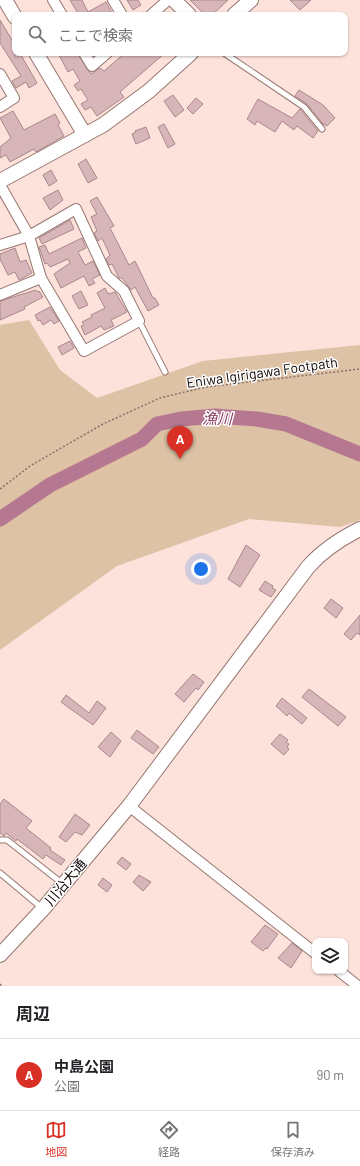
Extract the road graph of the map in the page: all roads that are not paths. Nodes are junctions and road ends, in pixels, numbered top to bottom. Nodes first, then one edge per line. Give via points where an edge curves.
1 (5, 0) edge
2 (53, 0) edge
3 (113, 0) edge
4 (168, 0) edge
5 (174, 0) edge
6 (251, 0) edge
7 (12, 12) edge
8 (60, 12) edge
9 (120, 12) edge
10 (154, 12) edge
11 (186, 12) edge
12 (237, 12) edge
13 (38, 56) edge
14 (86, 56) edge
15 (104, 56) edge
16 (188, 56) edge
17 (228, 56) edge
18 (0, 74) edge
19 (0, 107) edge
20 (322, 129) dead end
21 (85, 135) junction
22 (0, 181) edge
23 (0, 185) edge
24 (29, 236) junction
25 (0, 245) edge
26 (41, 278) junction
27 (0, 295) edge
28 (139, 321) junction
29 (165, 372) dead end
30 (360, 529) edge
31 (129, 806) junction
32 (0, 840) edge
33 (0, 874) edge
34 (63, 884) junction
35 (43, 909) junction
36 (312, 950) edge
37 (0, 955) edge
38 (342, 974) edge
39 (358, 986) edge

1 - 7 street
2 - 8 street
3 - 9 street
4 - 10 street
5 - 11 street
6 - 12 street
13 - 21 street
14 - 15 street via 92,66
16 - 21 street via 149,91
17 - 20 lane via 304,107
18 - 19 street via 14,98
21 - 22 street
23 - 24 street
24 - 25 street
24 - 26 street
24 - 28 street via 76,209 108,276 124,291
26 - 27 street
26 - 28 street via 84,351
28 - 29 lane
30 - 31 street, 川沿大通 via 335,543 308,567
31 - 34 street, 川沿大通
31 - 36 street
32 - 34 lane via 7,840
33 - 35 lane
34 - 35 street, 川沿大通
35 - 37 street, 川沿大通
38 - 39 street

